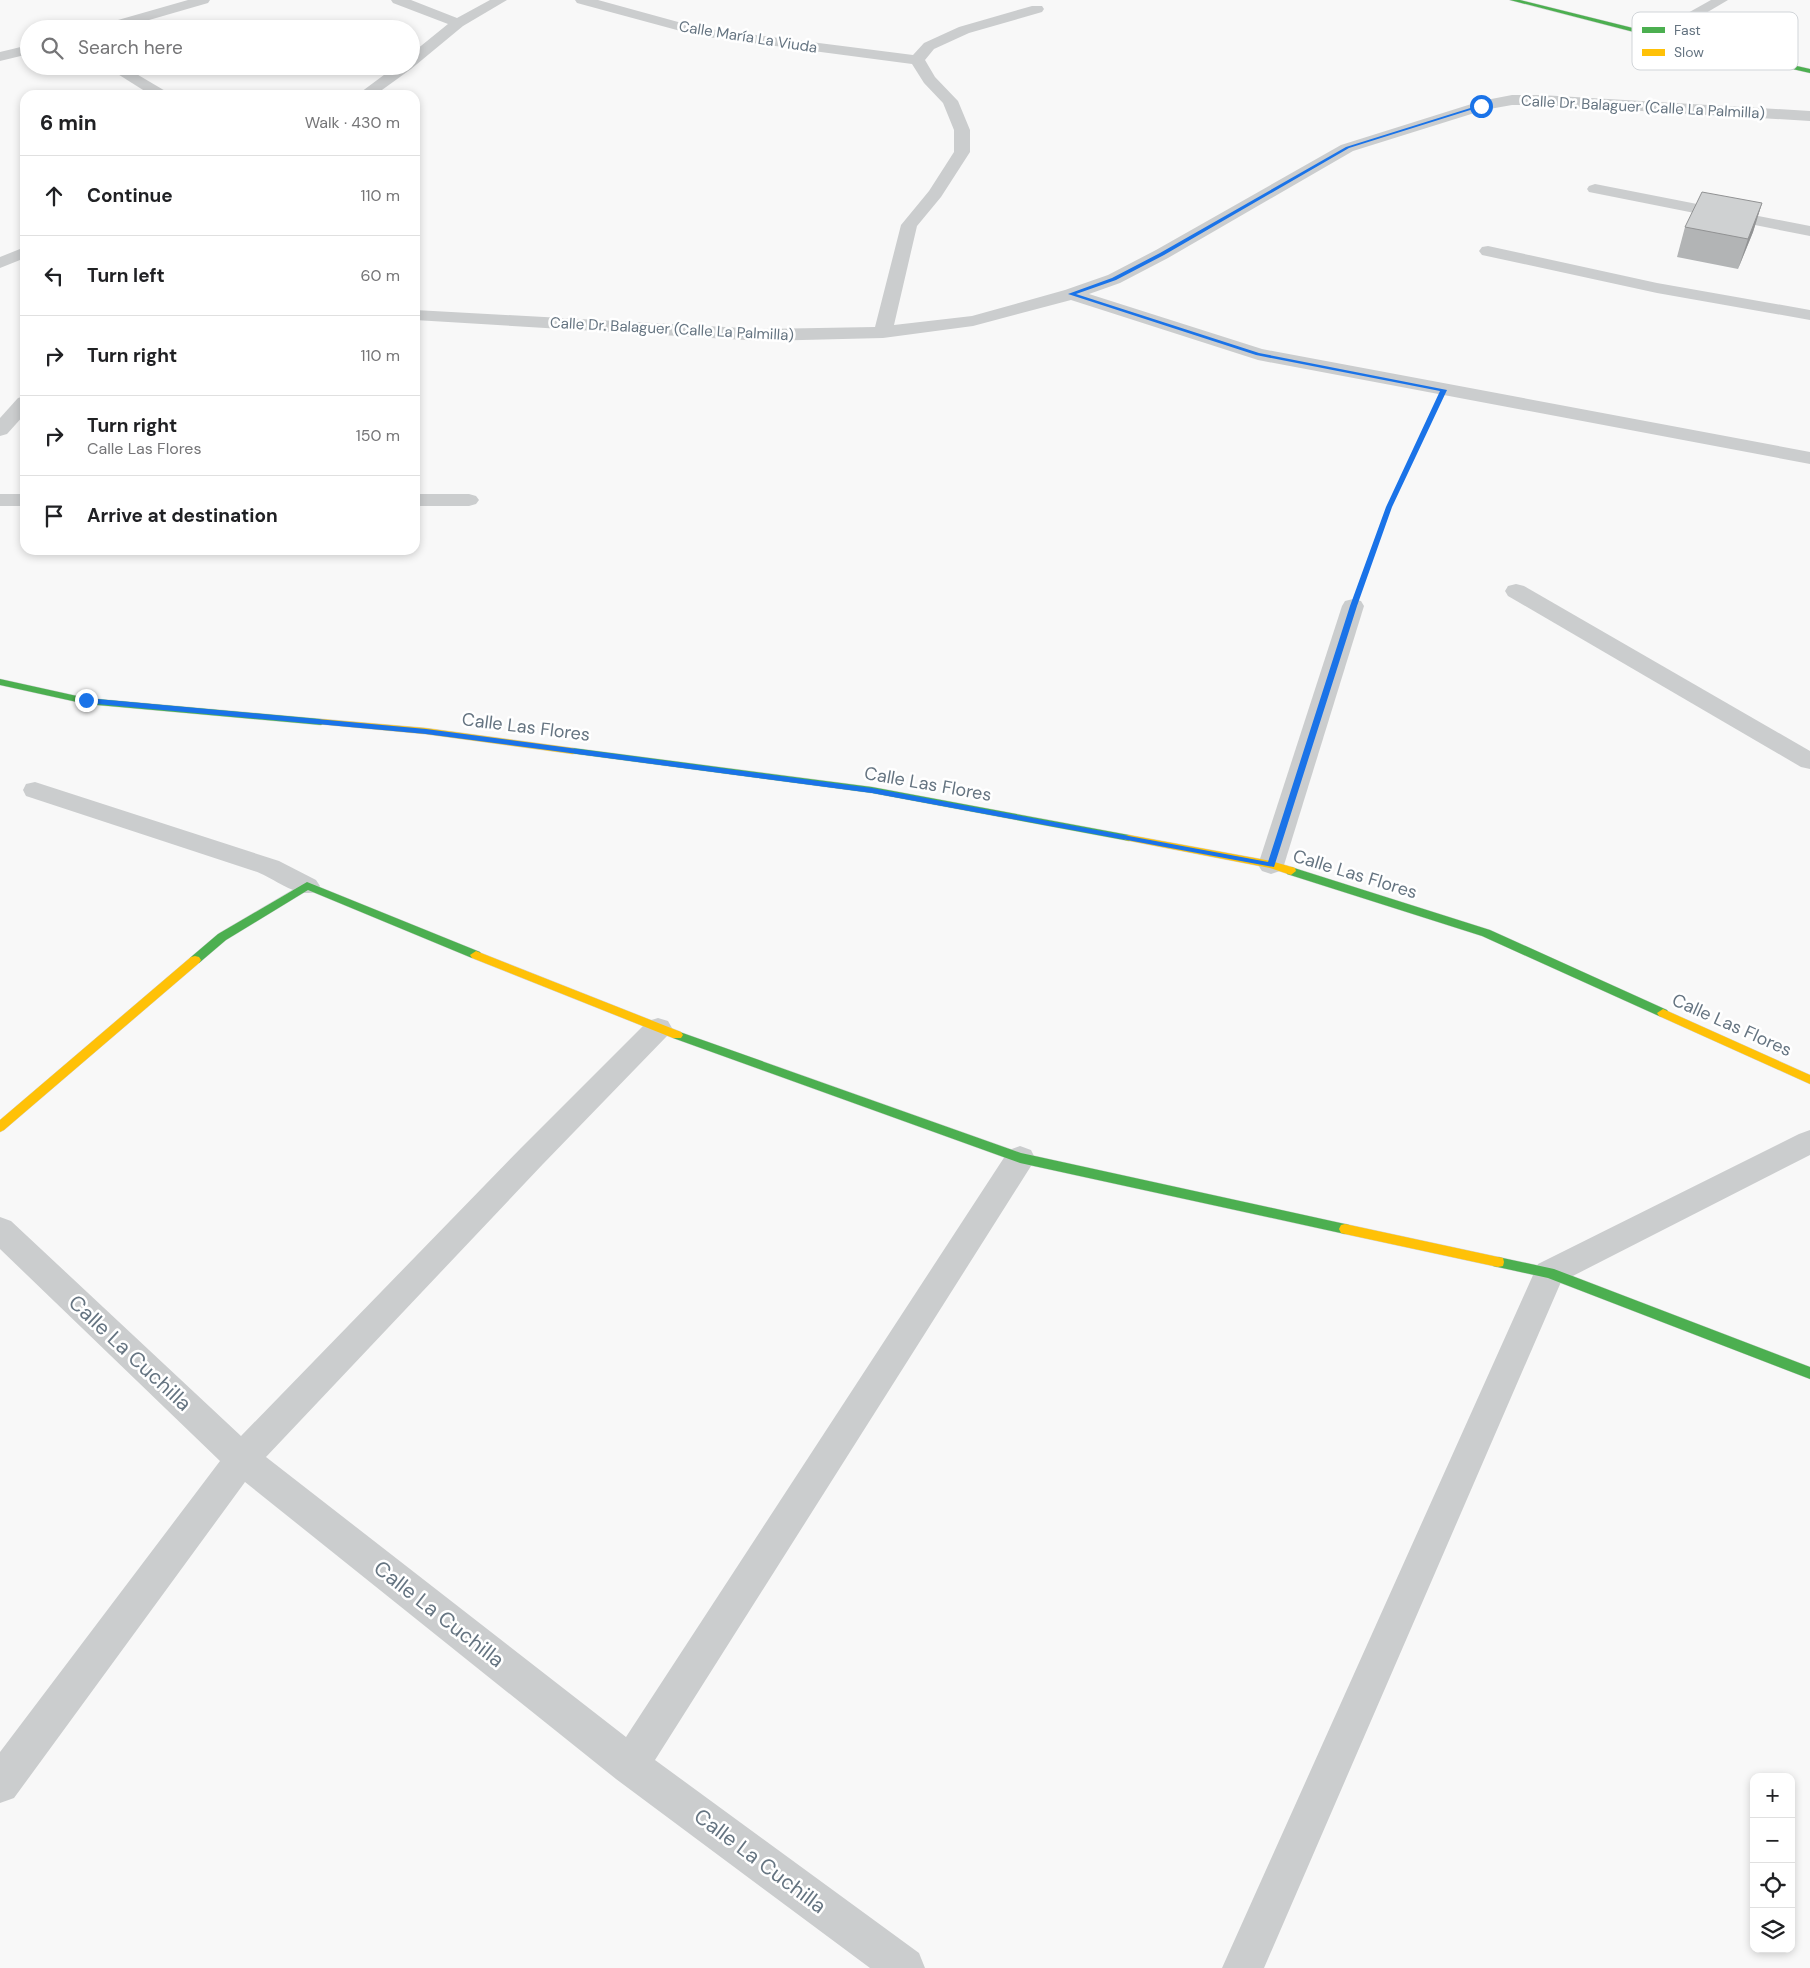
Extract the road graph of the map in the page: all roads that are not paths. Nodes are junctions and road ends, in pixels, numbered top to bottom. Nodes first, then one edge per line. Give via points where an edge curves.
1 (203, 0) edge
2 (398, 0) edge
3 (500, 0) edge
4 (582, 0) edge
5 (1513, 0) edge
6 (1722, 0) edge
7 (1037, 9) dead end
8 (1700, 12) edge
9 (133, 20) edge
10 (458, 23) junction
11 (1632, 30) edge
12 (20, 51) edge
13 (420, 55) edge
14 (0, 57) edge
15 (917, 60) junction
16 (128, 75) edge
17 (393, 75) edge
18 (153, 90) edge
19 (372, 90) edge
20 (1810, 116) edge
21 (1595, 189) dead end
22 (1810, 231) edge
23 (1488, 251) dead end
24 (1071, 294) junction
25 (1810, 314) edge
26 (420, 315) edge
27 (883, 332) junction
28 (20, 408) edge
29 (0, 430) edge
30 (1810, 458) edge
31 (0, 500) edge
32 (20, 500) edge
33 (420, 500) edge
34 (468, 500) dead end
35 (1516, 591) dead end
36 (1353, 606) road end
37 (0, 682) edge
38 (1810, 761) edge
39 (35, 790) dead end
40 (1271, 866) junction
41 (307, 886) junction
42 (658, 1028) junction
43 (1810, 1080) edge
44 (0, 1127) edge
45 (1810, 1142) edge
46 (1020, 1158) junction
47 (0, 1230) edge
48 (1549, 1273) junction
49 (1810, 1373) edge
50 (242, 1459) junction
51 (630, 1765) junction
52 (0, 1784) edge
53 (904, 1968) edge
54 (1243, 1968) edge

1 - 9 street
2 - 10 street
3 - 10 street
4 - 15 street, Calle María La Viuda via 699,32
5 - 11 street
6 - 8 street
7 - 15 street via 964,30 929,46
10 - 13 street
12 - 14 street
15 - 27 street via 928,80 950,101 962,130 962,152 935,194 909,225
16 - 18 street
17 - 19 street
20 - 24 street, Calle Dr. Balaguer (Calle La Palmilla) via 1541,100 1512,100 1481,106 1347,148 1162,254 1114,279
21 - 22 street
23 - 25 street via 1657,288
24 - 27 street, Calle Dr. Balaguer (Calle La Palmilla) via 973,321
24 - 30 street via 1258,354
26 - 27 street, Calle Dr. Balaguer (Calle La Palmilla) via 761,335
28 - 29 street
31 - 32 street
33 - 34 street
35 - 38 street
36 - 40 street
37 - 40 street, Calle Las Flores via 86,700 426,732 872,790
39 - 41 street via 270,867
40 - 43 street, Calle Las Flores via 1486,933
41 - 42 street
41 - 44 street via 222,937
42 - 46 street
42 - 50 street
45 - 48 street
46 - 48 street
46 - 51 street
47 - 50 street, Calle La Cuchilla
48 - 49 street
48 - 54 street
50 - 51 street, Calle La Cuchilla
50 - 52 street
51 - 53 street, Calle La Cuchilla

